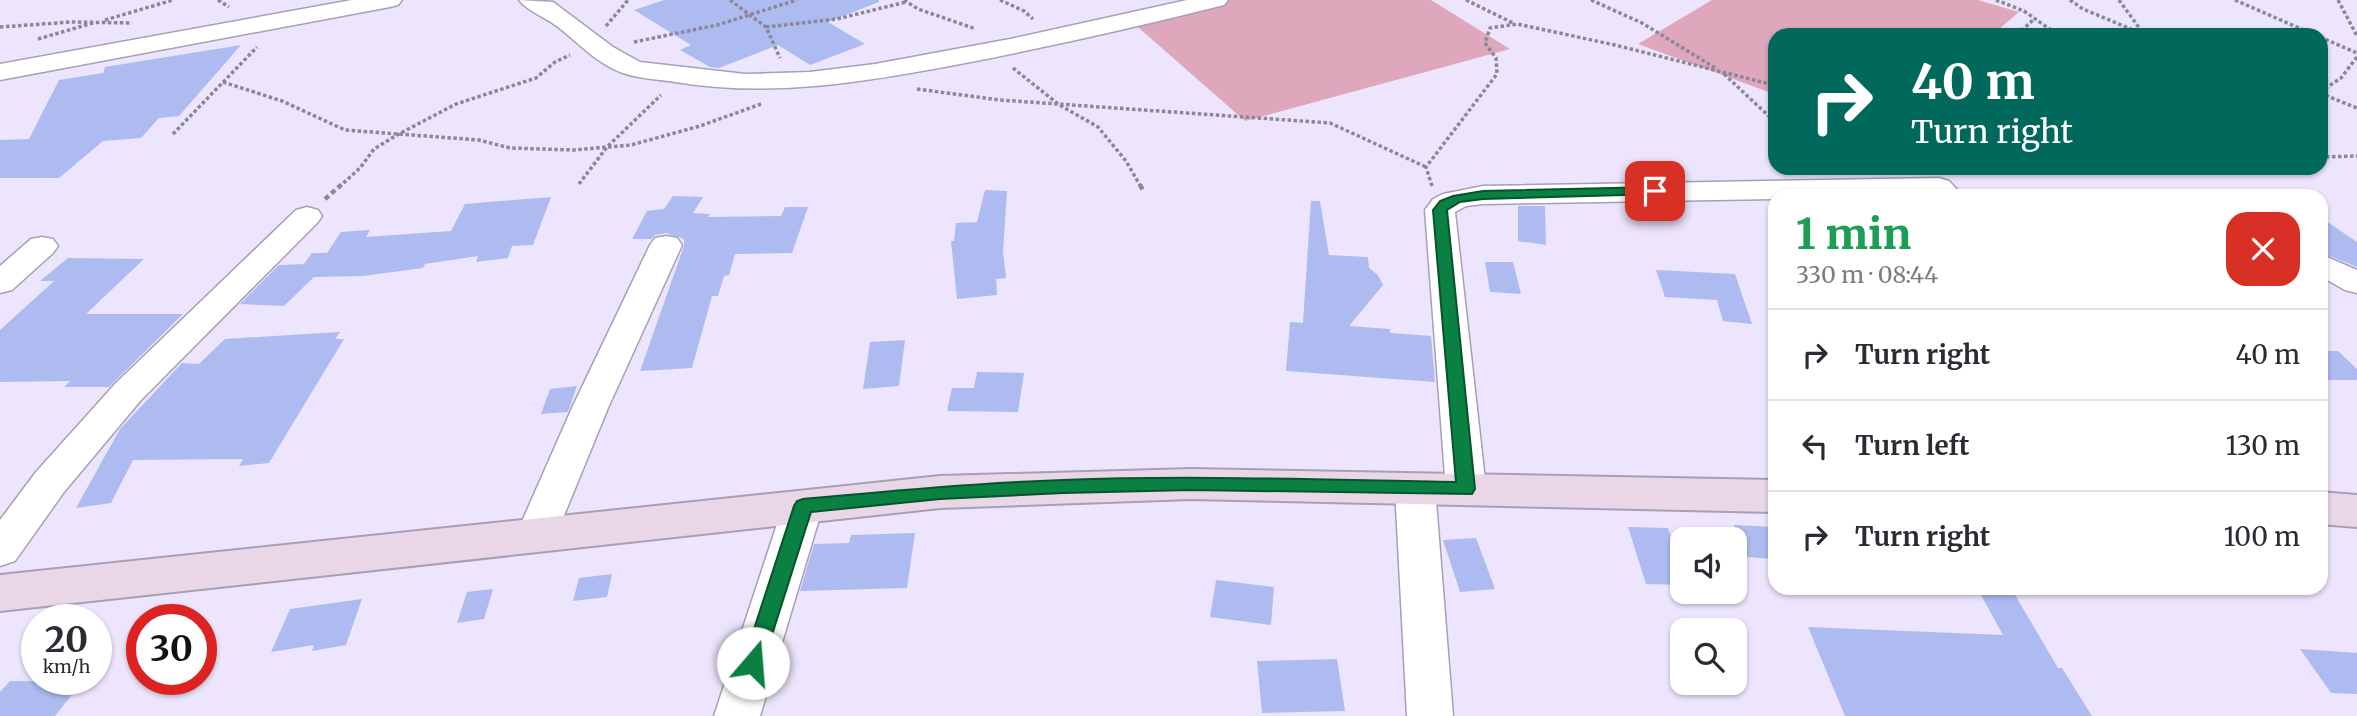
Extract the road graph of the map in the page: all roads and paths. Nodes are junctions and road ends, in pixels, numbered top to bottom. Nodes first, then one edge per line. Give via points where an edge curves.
1 (173, 0) edge
2 (390, 0) edge
3 (531, 0) edge
4 (628, 0) edge
5 (730, 0) edge
6 (797, 0) edge
7 (1216, 0) edge
8 (1466, 0) edge
9 (1591, 0) edge
10 (1996, 0) edge
11 (2070, 0) edge
12 (2119, 0) edge
13 (2235, 0) edge
14 (2338, 0) edge
15 (905, 1) edge
16 (752, 17) junction
17 (2034, 18) junction
18 (284, 20) junction
19 (99, 22) junction
20 (137, 23) dead end
21 (1517, 24) junction
22 (0, 27) edge
23 (766, 27) junction
24 (2024, 28) edge
25 (2048, 28) edge
26 (2128, 28) edge
27 (2140, 28) edge
28 (2299, 28) edge
29 (2357, 36) edge
30 (37, 39) dead end
31 (2328, 41) edge
32 (591, 44) junction
33 (998, 50) junction
34 (2357, 55) edge
35 (0, 72) edge
36 (1722, 72) junction
37 (693, 78) junction
38 (819, 79) junction
39 (223, 82) junction
40 (1768, 84) edge
41 (2328, 87) edge
42 (915, 89) dead end
43 (2328, 95) edge
44 (762, 104) dead end
45 (1058, 104) junction
46 (2357, 108) edge
47 (1768, 115) edge
48 (173, 134) dead end
49 (397, 135) junction
50 (607, 147) junction
51 (2357, 156) edge
52 (2328, 157) edge
53 (1426, 167) junction
54 (579, 184) dead end
55 (1768, 189) edge
56 (1792, 189) edge
57 (1941, 189) edge
58 (1143, 190) dead end
59 (1444, 204) junction
60 (307, 216) joint
61 (42, 246) dead end
62 (666, 246) dead end
63 (2328, 268) edge
64 (0, 283) edge
65 (2357, 284) edge
66 (1415, 488) junction
67 (1466, 489) junction
68 (1768, 496) edge
69 (803, 506) junction
70 (2328, 509) edge
71 (2357, 511) edge
72 (536, 535) junction
73 (0, 550) edge
74 (0, 593) edge
75 (737, 716) edge
76 (1430, 716) edge

1 - 19 path
2 - 18 street
3 - 32 street via 564,17
4 - 32 path
5 - 16 path
6 - 16 path
7 - 33 street
8 - 21 path
9 - 36 path via 1642,23
10 - 17 path
11 - 26 path
12 - 27 path
13 - 28 path
14 - 29 path
15 - 23 path via 854,18
15 - 33 path via 978,30
16 - 23 path
16 - 32 path via 694,32
17 - 24 path
17 - 25 path
18 - 35 street
18 - 39 path
19 - 20 path
19 - 22 path
19 - 30 path
21 - 36 path
21 - 53 path via 1489,28 1485,43 1496,58 1497,74
23 - 38 path via 787,68
31 - 34 path
32 - 37 street via 632,67
32 - 49 path via 555,62 536,78 456,104
33 - 38 street
33 - 45 path via 1010,67
34 - 41 path via 2341,78
36 - 40 path
36 - 47 path
37 - 38 street via 749,84
37 - 50 path via 658,96
39 - 48 path
39 - 49 path via 282,101 345,130
42 - 45 path
43 - 46 path
44 - 50 path via 631,145
45 - 53 path via 1330,123
45 - 58 path via 1098,127
49 - 50 path via 510,148
49 - 60 path via 374,149
50 - 54 path
51 - 52 path
53 - 59 path
55 - 59 street via 1483,195
56 - 57 street
59 - 67 street via 1440,210
60 - 73 street via 128,392 50,482
61 - 64 street
62 - 72 street
63 - 65 street
66 - 67 street
66 - 69 street via 1063,486
66 - 76 street
67 - 68 street
69 - 72 street
69 - 75 street
70 - 71 street
72 - 74 street

